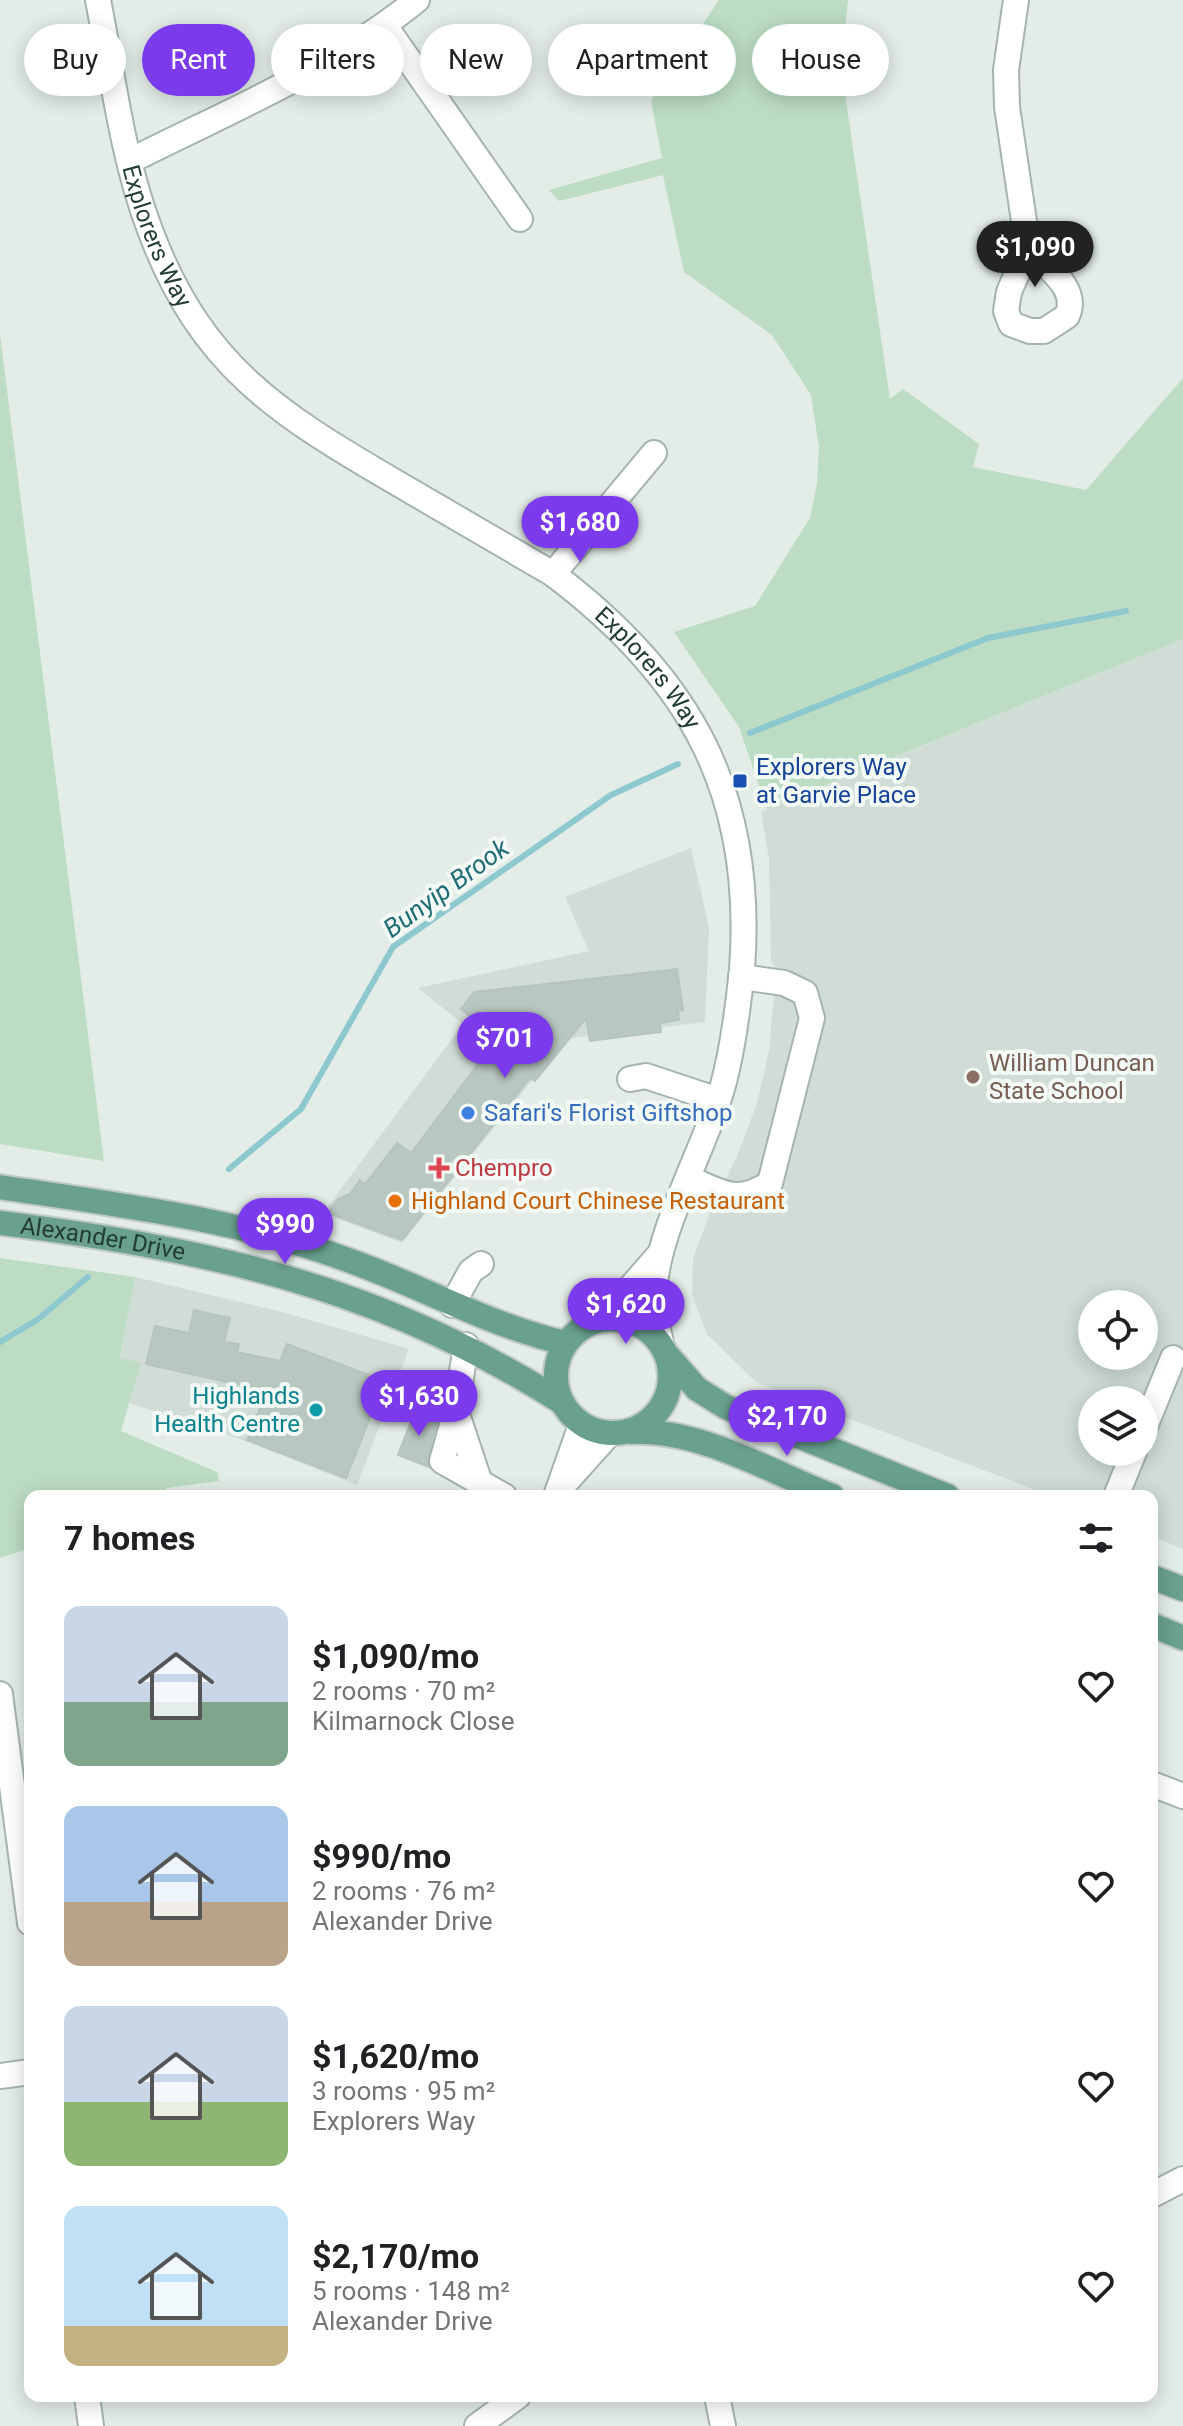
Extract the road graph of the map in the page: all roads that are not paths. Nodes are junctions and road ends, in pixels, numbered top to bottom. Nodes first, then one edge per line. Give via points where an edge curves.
1 (98, 0) edge
2 (417, 0) edge
3 (1016, 0) edge
4 (387, 24) edge
5 (404, 53) edge
6 (271, 89) edge
7 (130, 161) junction
8 (520, 219) dead end
9 (1028, 248) dead end
10 (654, 453) dead end
11 (553, 574) junction
12 (741, 977) junction
13 (630, 1079) dead end
14 (718, 1100) junction
15 (690, 1179) junction
16 (0, 1187) edge
17 (0, 1223) edge
18 (658, 1256) junction
19 (481, 1264) dead end
20 (452, 1305) junction
21 (603, 1319) junction
22 (565, 1343) junction
23 (466, 1345) junction
24 (665, 1350) junction
25 (1173, 1358) dead end
26 (1158, 1395) edge
27 (560, 1401) junction
28 (581, 1425) junction
29 (619, 1433) junction
30 (1128, 1466) edge
31 (493, 1490) edge
32 (559, 1490) edge
33 (561, 1490) edge
34 (817, 1490) edge
35 (932, 1490) edge
36 (1118, 1490) edge
37 (1158, 1579) edge
38 (1183, 1589) edge
39 (1158, 1628) edge
40 (1183, 1638) edge
41 (0, 1694) edge
42 (1158, 1786) edge
43 (1183, 1796) edge
44 (24, 1877) edge
45 (24, 2073) edge
46 (0, 2076) edge
47 (1183, 2179) edge
48 (1158, 2192) edge
49 (88, 2402) edge
50 (510, 2402) edge
51 (718, 2402) edge
52 (91, 2426) edge
53 (477, 2426) edge
54 (723, 2426) edge

1 - 7 street, Explorers Way
2 - 4 street
3 - 9 street via 1006,70 1007,107
5 - 8 street
6 - 7 street
7 - 11 street, Explorers Way via 148,227 183,302 258,393 287,417
10 - 11 street
11 - 12 street, Explorers Way via 634,642 697,727 736,837 744,894
12 - 14 street, Explorers Way
12 - 15 street via 784,983 805,993 812,1018 770,1183 736,1198
13 - 14 street via 646,1076
14 - 15 street, Explorers Way
15 - 18 street, Explorers Way
16 - 20 main road, Alexander Drive via 142,1206 269,1236 355,1262
17 - 23 main road, Alexander Drive via 152,1244 253,1267 360,1300
18 - 21 street, Explorers Way
18 - 24 street, Explorers Way via 653,1298
19 - 20 street via 471,1271
20 - 22 main road, Alexander Drive
21 - 22 main road via 584,1326
21 - 24 main road via 641,1326
22 - 27 main road via 555,1372
23 - 27 main road, Alexander Drive
23 - 31 street via 456,1411 480,1483
24 - 29 main road via 672,1379 666,1398 646,1423
24 - 35 main road via 697,1389 726,1407
25 - 26 street
27 - 28 main road
28 - 29 main road
28 - 32 street
29 - 33 street
29 - 34 main road via 658,1431 687,1437
30 - 36 street
37 - 38 main road
39 - 40 main road
41 - 44 street
42 - 43 street
45 - 46 street
47 - 48 street
49 - 52 street
50 - 53 street
51 - 54 street

